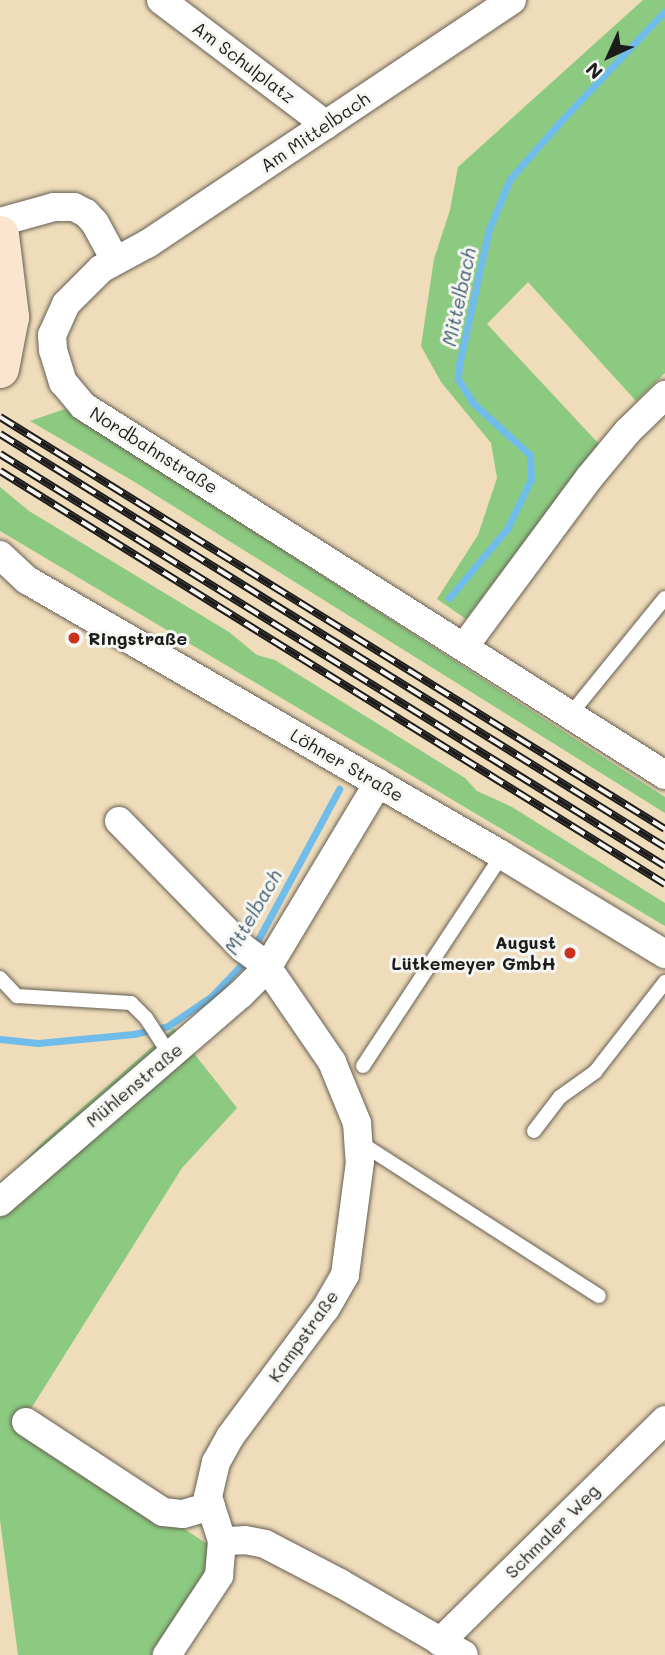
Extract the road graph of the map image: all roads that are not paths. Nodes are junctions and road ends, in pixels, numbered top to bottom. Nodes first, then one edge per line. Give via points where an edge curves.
1 (162, 0) edge
2 (512, 0) edge
3 (326, 125) junction
4 (0, 222) edge
5 (0, 235) edge
6 (115, 260) junction
7 (0, 369) edge
8 (665, 395) edge
9 (0, 555) edge
10 (0, 572) edge
11 (27, 580) junction
12 (665, 598) edge
13 (464, 648) junction
14 (569, 716) junction
15 (665, 775) edge
16 (379, 783) junction
17 (119, 821) dead end
18 (502, 855) junction
19 (665, 954) edge
20 (258, 960) junction
21 (0, 978) edge
22 (665, 982) edge
23 (165, 1049) junction
24 (363, 1066) dead end
25 (534, 1131) dead end
26 (359, 1142) junction
27 (0, 1202) edge
28 (599, 1296) dead end
29 (665, 1420) edge
30 (26, 1422) dead end
31 (211, 1506) junction
32 (222, 1541) junction
33 (452, 1648) edge
34 (167, 1655) edge

1 - 3 street, Am Schulplatz
2 - 3 street, Am Mittelbach
3 - 6 street, Am Mittelbach via 147,244
4 - 6 street via 54,207 74,207 95,223
5 - 7 street via 10,317
6 - 13 street, Nordbahnstraße via 86,281 57,320 53,350 71,396
8 - 13 street via 589,478
9 - 11 street, Löhner Straße
10 - 11 street, Löhner Straße
11 - 16 street, Löhner Straße
12 - 14 lane
13 - 14 street, Nordbahnstraße
14 - 15 street, Nordbahnstraße
16 - 18 street, Löhner Straße
16 - 20 street, Mühlenstraße
17 - 20 street
18 - 19 street, Löhner Straße
18 - 24 lane
20 - 23 street, Mühlenstraße
20 - 26 street, Kampstraße via 332,1062 357,1123
21 - 23 lane via 17,996 131,1003
22 - 25 lane via 595,1072 560,1097
23 - 27 street, Mühlenstraße
26 - 28 lane
26 - 31 street, Kampstraße via 355,1217 345,1275 230,1437 216,1462 208,1497
29 - 33 street, Schmaler Weg
30 - 31 street via 163,1511 183,1514
31 - 32 street, Kampstraße
32 - 33 street via 265,1544
32 - 34 street, Kampstraße via 219,1576

